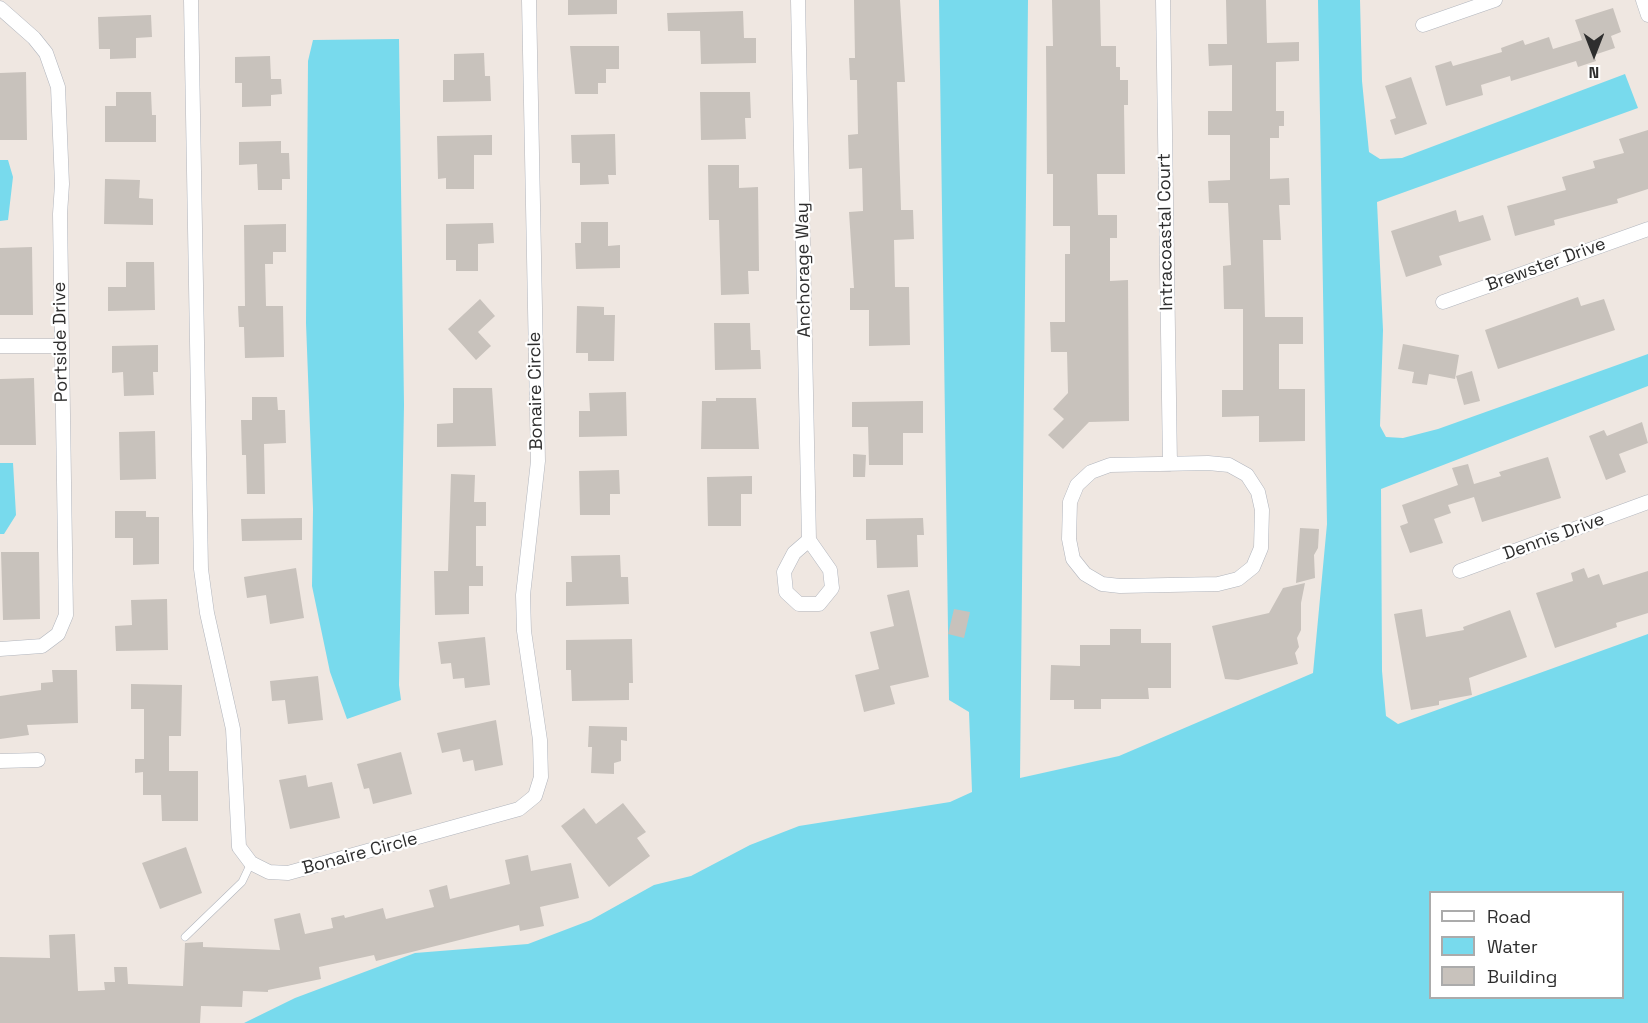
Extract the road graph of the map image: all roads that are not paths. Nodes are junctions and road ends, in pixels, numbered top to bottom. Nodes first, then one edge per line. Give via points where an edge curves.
1 (191, 0) edge
2 (529, 0) edge
3 (798, 0) edge
4 (1163, 0) edge
5 (1495, 0) edge
6 (1643, 0) edge
7 (0, 8) edge
8 (1648, 15) edge
9 (1423, 25) dead end
10 (1648, 229) edge
11 (1443, 302) dead end
12 (0, 346) edge
13 (61, 346) junction
14 (1170, 464) junction
15 (1648, 502) edge
16 (809, 540) junction
17 (1460, 571) dead end
18 (0, 649) edge
19 (38, 760) dead end
20 (0, 761) edge
21 (251, 863) junction
22 (185, 937) dead end

1 - 21 street via 201,569 233,729 239,847
2 - 21 street, Bonaire Circle via 538,461 523,595 524,631 542,759 535,796 519,809 497,816 288,873 269,872
3 - 16 street, Anchorage Way
4 - 14 street, Intracoastal Court
5 - 9 street
6 - 8 street
7 - 13 street, Portside Drive via 46,53 58,87
10 - 11 street, Brewster Drive
12 - 13 street
13 - 18 street, Portside Drive via 66,615 58,634 42,646
14 - 14 street via 1110,465 1091,471 1077,485 1070,502 1069,539 1073,559 1085,574 1102,584 1120,586 1218,584 1238,579 1253,567 1261,549 1262,510 1258,492 1247,475 1229,465
15 - 17 street, Dennis Drive
16 - 16 street via 794,553 784,572 786,592 799,604 819,604 832,588 830,570
19 - 20 street
21 - 22 lane via 242,882

